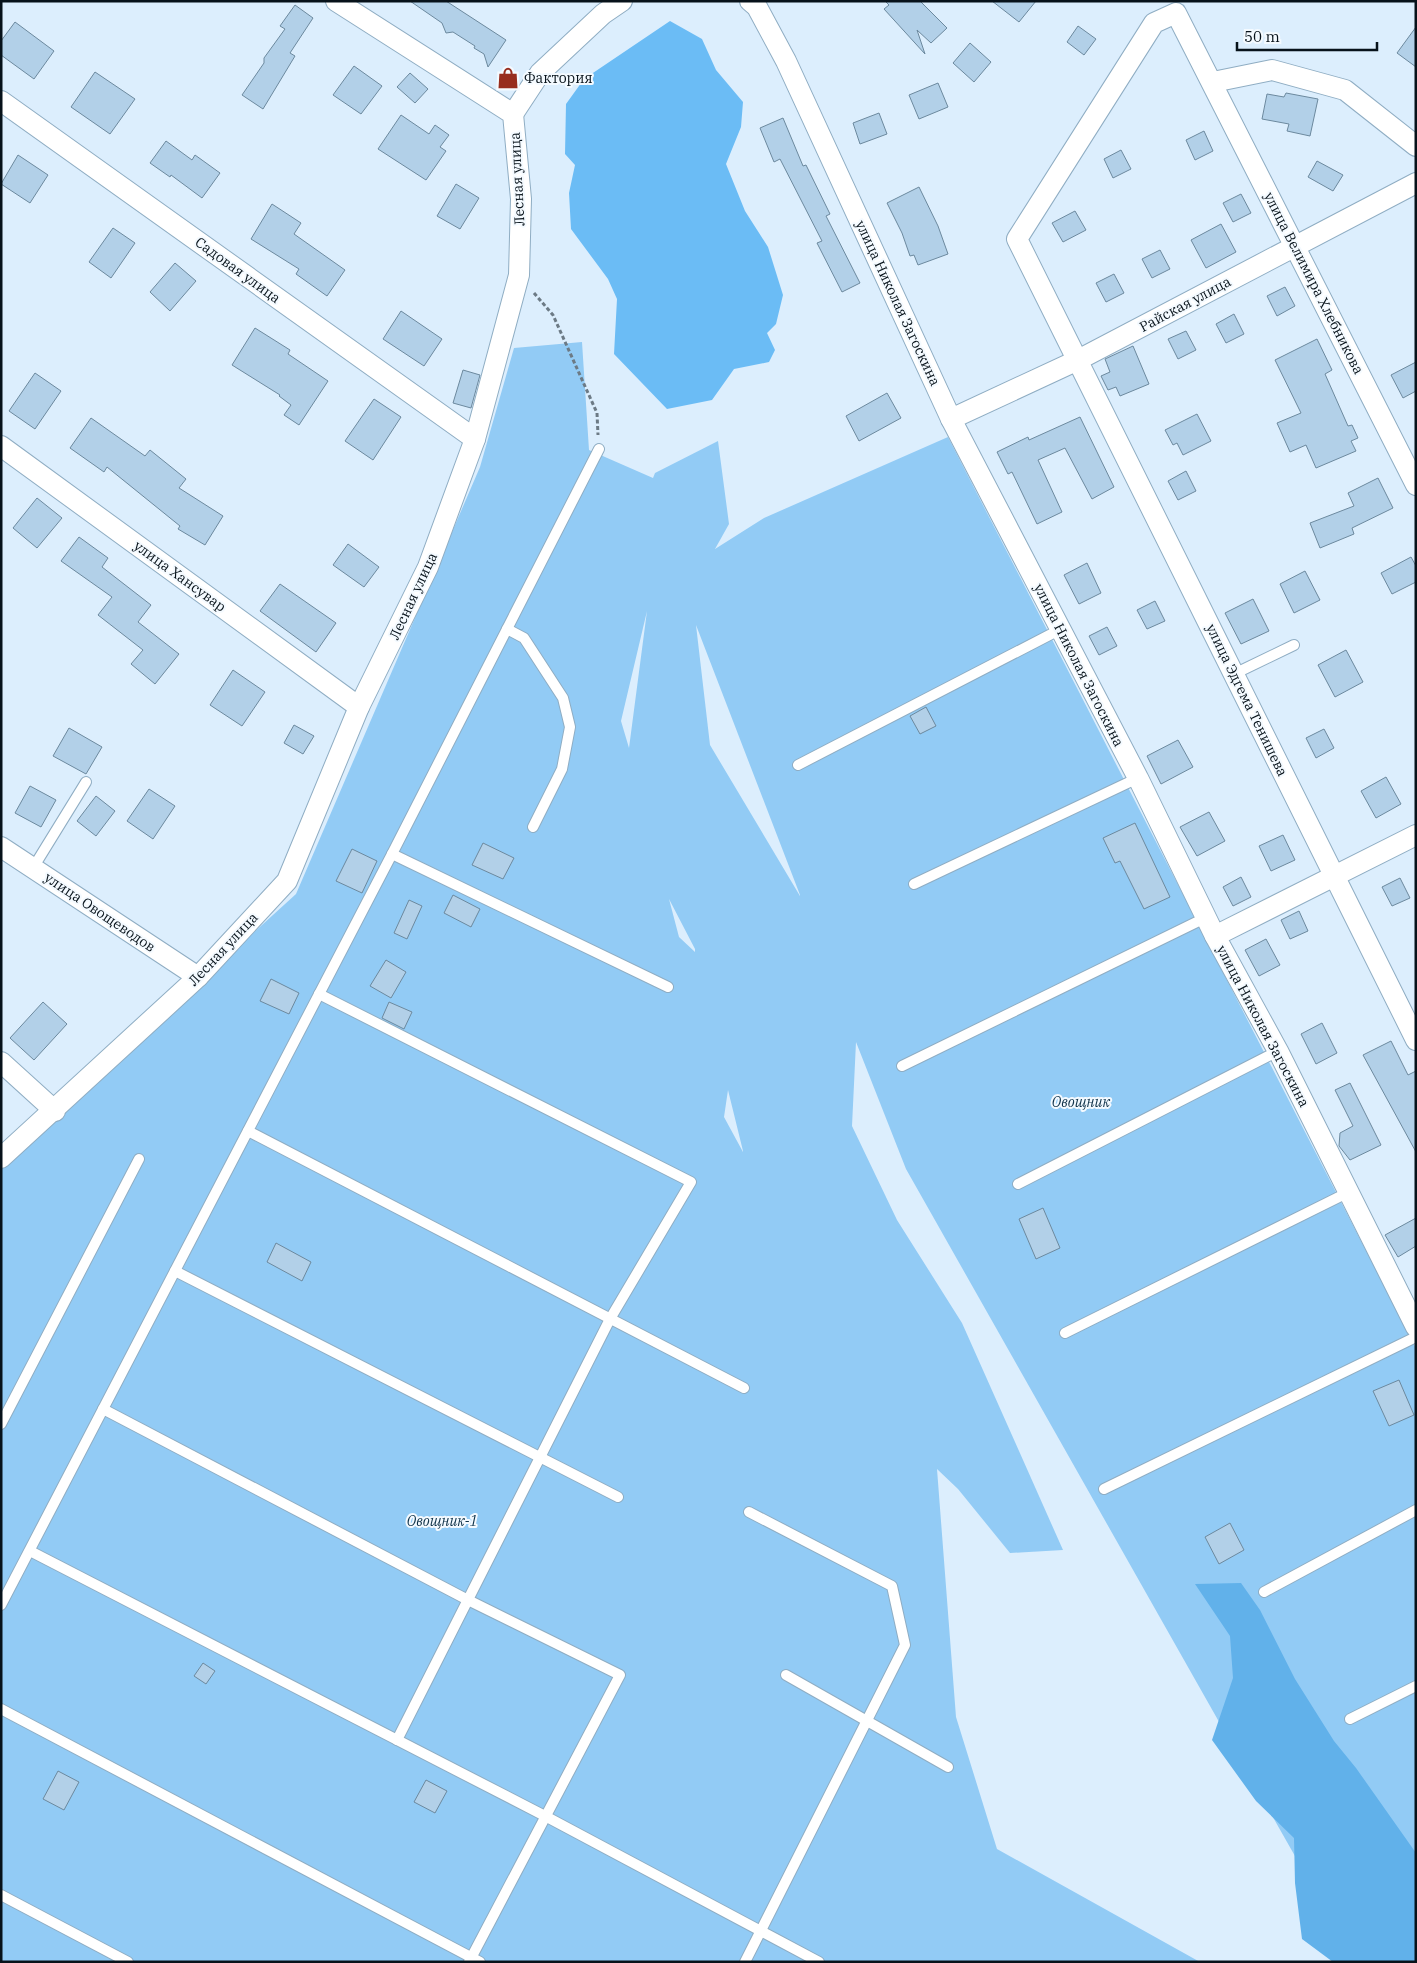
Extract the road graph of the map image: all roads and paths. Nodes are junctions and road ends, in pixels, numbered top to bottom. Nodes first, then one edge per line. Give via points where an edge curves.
1 (336, 1) edge
2 (622, 1) edge
3 (750, 1) edge
4 (1212, 82) junction
5 (1, 101) edge
6 (513, 114) junction
7 (1416, 146) edge
8 (1416, 183) edge
9 (1295, 245) junction
10 (519, 275) junction
11 (1078, 360) junction
12 (951, 419) junction
13 (475, 439) junction
14 (1, 446) edge
15 (599, 449) joint
16 (1414, 476) edge
17 (507, 629) junction
18 (1061, 629) junction
19 (1294, 645) dead end
20 (1234, 674) junction
21 (359, 707) junction
22 (798, 765) dead end
23 (1138, 778) junction
24 (86, 782) dead end
25 (533, 827) dead end
26 (1416, 835) edge
27 (1, 847) edge
28 (392, 854) junction
29 (33, 868) junction
30 (1334, 876) junction
31 (914, 884) dead end
32 (1207, 917) junction
33 (1215, 936) junction
34 (198, 977) junction
35 (668, 987) dead end
36 (319, 994) junction
37 (1416, 1040) edge
38 (1278, 1051) junction
39 (1, 1062) edge
40 (902, 1066) dead end
41 (55, 1111) junction
42 (248, 1131) junction
43 (1, 1158) edge
44 (139, 1159) dead end
45 (1018, 1184) dead end
46 (1349, 1192) junction
47 (175, 1271) junction
48 (610, 1319) junction
49 (1416, 1327) edge
50 (1065, 1333) dead end
51 (1416, 1337) edge
52 (744, 1388) dead end
53 (103, 1409) junction
54 (1, 1424) edge
55 (540, 1457) junction
56 (1104, 1489) dead end
57 (618, 1497) dead end
58 (1416, 1510) edge
59 (749, 1512) dead end
60 (30, 1550) junction
61 (1264, 1592) dead end
62 (468, 1600) junction
63 (1, 1605) edge
64 (786, 1674) dead end
65 (1416, 1686) edge
66 (1, 1709) edge
67 (1350, 1719) dead end
68 (867, 1721) junction
69 (397, 1740) junction
70 (948, 1767) dead end
71 (545, 1816) junction
72 (1, 1895) edge
73 (761, 1932) junction
74 (473, 1960) edge
75 (128, 1962) edge
76 (745, 1962) edge
77 (819, 1962) edge

1 - 6 street, Лесная улица
2 - 6 street via 602,14 540,72
3 - 12 street, улица Николая Загоскина via 757,7 786,61
4 - 7 street via 1272,70 1345,90
4 - 9 street, улица Велимира Хлебникова
4 - 11 street, улица Велимира Хлебникова via 1176,13 1154,23 1017,239
5 - 13 street, Садовая улица
6 - 10 street, Лесная улица via 521,199
8 - 9 street, Райская улица
9 - 11 street, Райская улица
9 - 16 street, улица Велимира Хлебникова
10 - 13 street, Лесная улица
10 - 15 path via 553,315 597,413
11 - 12 street, Райская улица
11 - 20 street, улица Эдгема Тенишева
12 - 18 street, улица Николая Загоскина
13 - 21 street, Лесная улица via 428,567
14 - 21 street, улица Хансувар
15 - 17 lane
17 - 25 lane via 524,638 563,698 570,727 562,769
17 - 28 lane
18 - 22 lane
18 - 23 street, улица Николая Загоскина
19 - 20 lane
20 - 30 street, улица Эдгема Тенишева
21 - 34 street, Лесная улица via 287,881
23 - 31 lane
23 - 32 street, улица Николая Загоскина
24 - 29 lane
26 - 30 street
27 - 29 street, улица Овощеводов
28 - 35 lane
28 - 36 lane
29 - 34 street, улица Овощеводов
30 - 33 street
30 - 37 street, улица Эдгема Тенишева
32 - 33 street, улица Николая Загоскина
32 - 40 lane
33 - 38 street, улица Николая Загоскина
34 - 41 street, Лесная улица
36 - 42 lane
36 - 48 lane via 691,1182
38 - 45 lane
38 - 46 street, улица Николая Загоскина
39 - 41 street
41 - 43 street, Лесная улица
42 - 47 lane
42 - 48 lane
44 - 54 lane
46 - 49 street, улица Николая Загоскина
46 - 50 lane
47 - 53 lane
47 - 55 lane
48 - 52 lane
48 - 55 lane
51 - 56 lane
53 - 60 lane
53 - 62 lane
55 - 57 lane
55 - 62 lane
58 - 61 lane
59 - 68 lane via 892,1586 905,1645
60 - 63 lane
60 - 69 lane
62 - 69 lane
62 - 71 lane via 620,1674
64 - 68 lane
65 - 67 lane
66 - 74 lane
68 - 70 lane
68 - 73 lane
69 - 71 lane
71 - 73 lane
71 - 74 lane
72 - 75 lane
73 - 76 lane
73 - 77 lane

